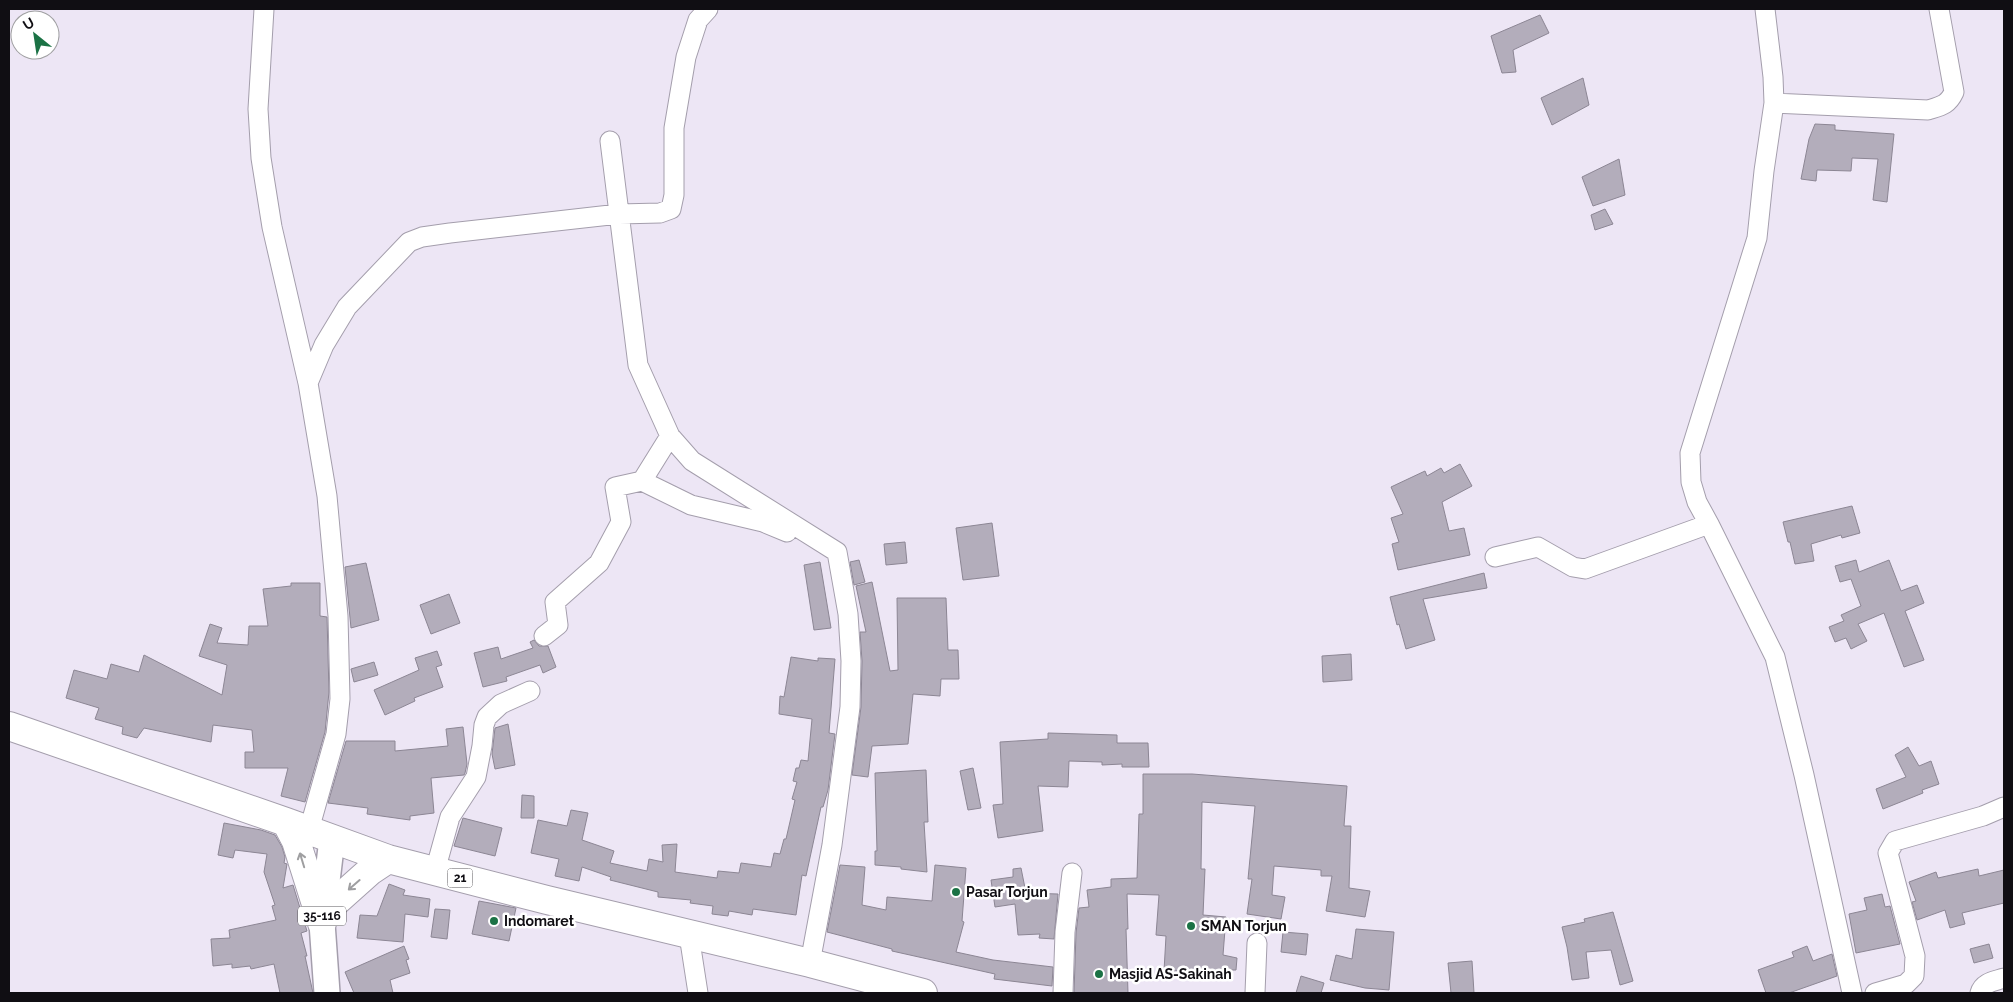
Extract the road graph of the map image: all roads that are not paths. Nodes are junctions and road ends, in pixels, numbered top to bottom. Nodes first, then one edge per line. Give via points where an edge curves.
1 (264, 9) edge
2 (708, 9) edge
3 (1765, 9) edge
4 (1939, 9) edge
5 (1774, 103) junction
6 (610, 141) dead end
7 (619, 214) junction
8 (308, 383) junction
9 (670, 436) junction
10 (642, 481) junction
11 (1709, 524) junction
12 (837, 552) junction
13 (1495, 557) dead end
14 (544, 636) dead end
15 (530, 691) dead end
16 (9, 726) edge
17 (2004, 807) edge
18 (309, 830) junction
19 (388, 859) junction
20 (435, 871) junction
21 (1072, 873) dead end
22 (322, 918) junction
23 (689, 935) junction
24 (1257, 943) dead end
25 (810, 964) junction
26 (2004, 978) edge
27 (327, 993) edge
28 (698, 993) edge
29 (922, 993) edge
30 (1063, 993) edge
31 (1255, 993) edge
32 (1852, 993) edge
33 (1876, 993) edge
34 (1980, 993) edge

1 - 8 street via 258,109 261,158 271,219
2 - 7 street via 698,20 686,57 674,128 671,209 660,213
3 - 5 street
4 - 5 street via 1954,92 1946,105 1928,110
5 - 11 street via 1758,238 1690,453 1691,482
6 - 7 street
7 - 8 street via 450,233 409,242 347,307 324,345
7 - 9 street via 638,365
8 - 18 street via 327,496 338,616 340,699 336,734
9 - 10 street
9 - 12 street via 692,461
10 - 12 street via 692,505 763,522
10 - 14 street via 615,487 621,522 599,563 555,602 558,624
11 - 13 street via 1585,570 1573,567 1538,547
11 - 32 street via 1774,657 1804,775
12 - 25 street via 848,614 850,707 832,845
15 - 20 street via 501,704 487,717 476,777 450,816
16 - 18 highway, 21
17 - 33 street via 1983,816 1894,840 1888,853 1915,956 1914,976 1906,984
18 - 19 highway, 21
18 - 22 main road, 35-116
22 -> 18 highway via 296,841
19 - 20 highway, 21
19 -> 22 highway
20 - 23 highway, 21
21 - 30 street via 1065,932
22 - 27 main road, 35-116
23 - 25 highway, 21
23 - 28 street
24 - 31 street
25 - 29 highway, 21
26 - 34 street via 1988,983

